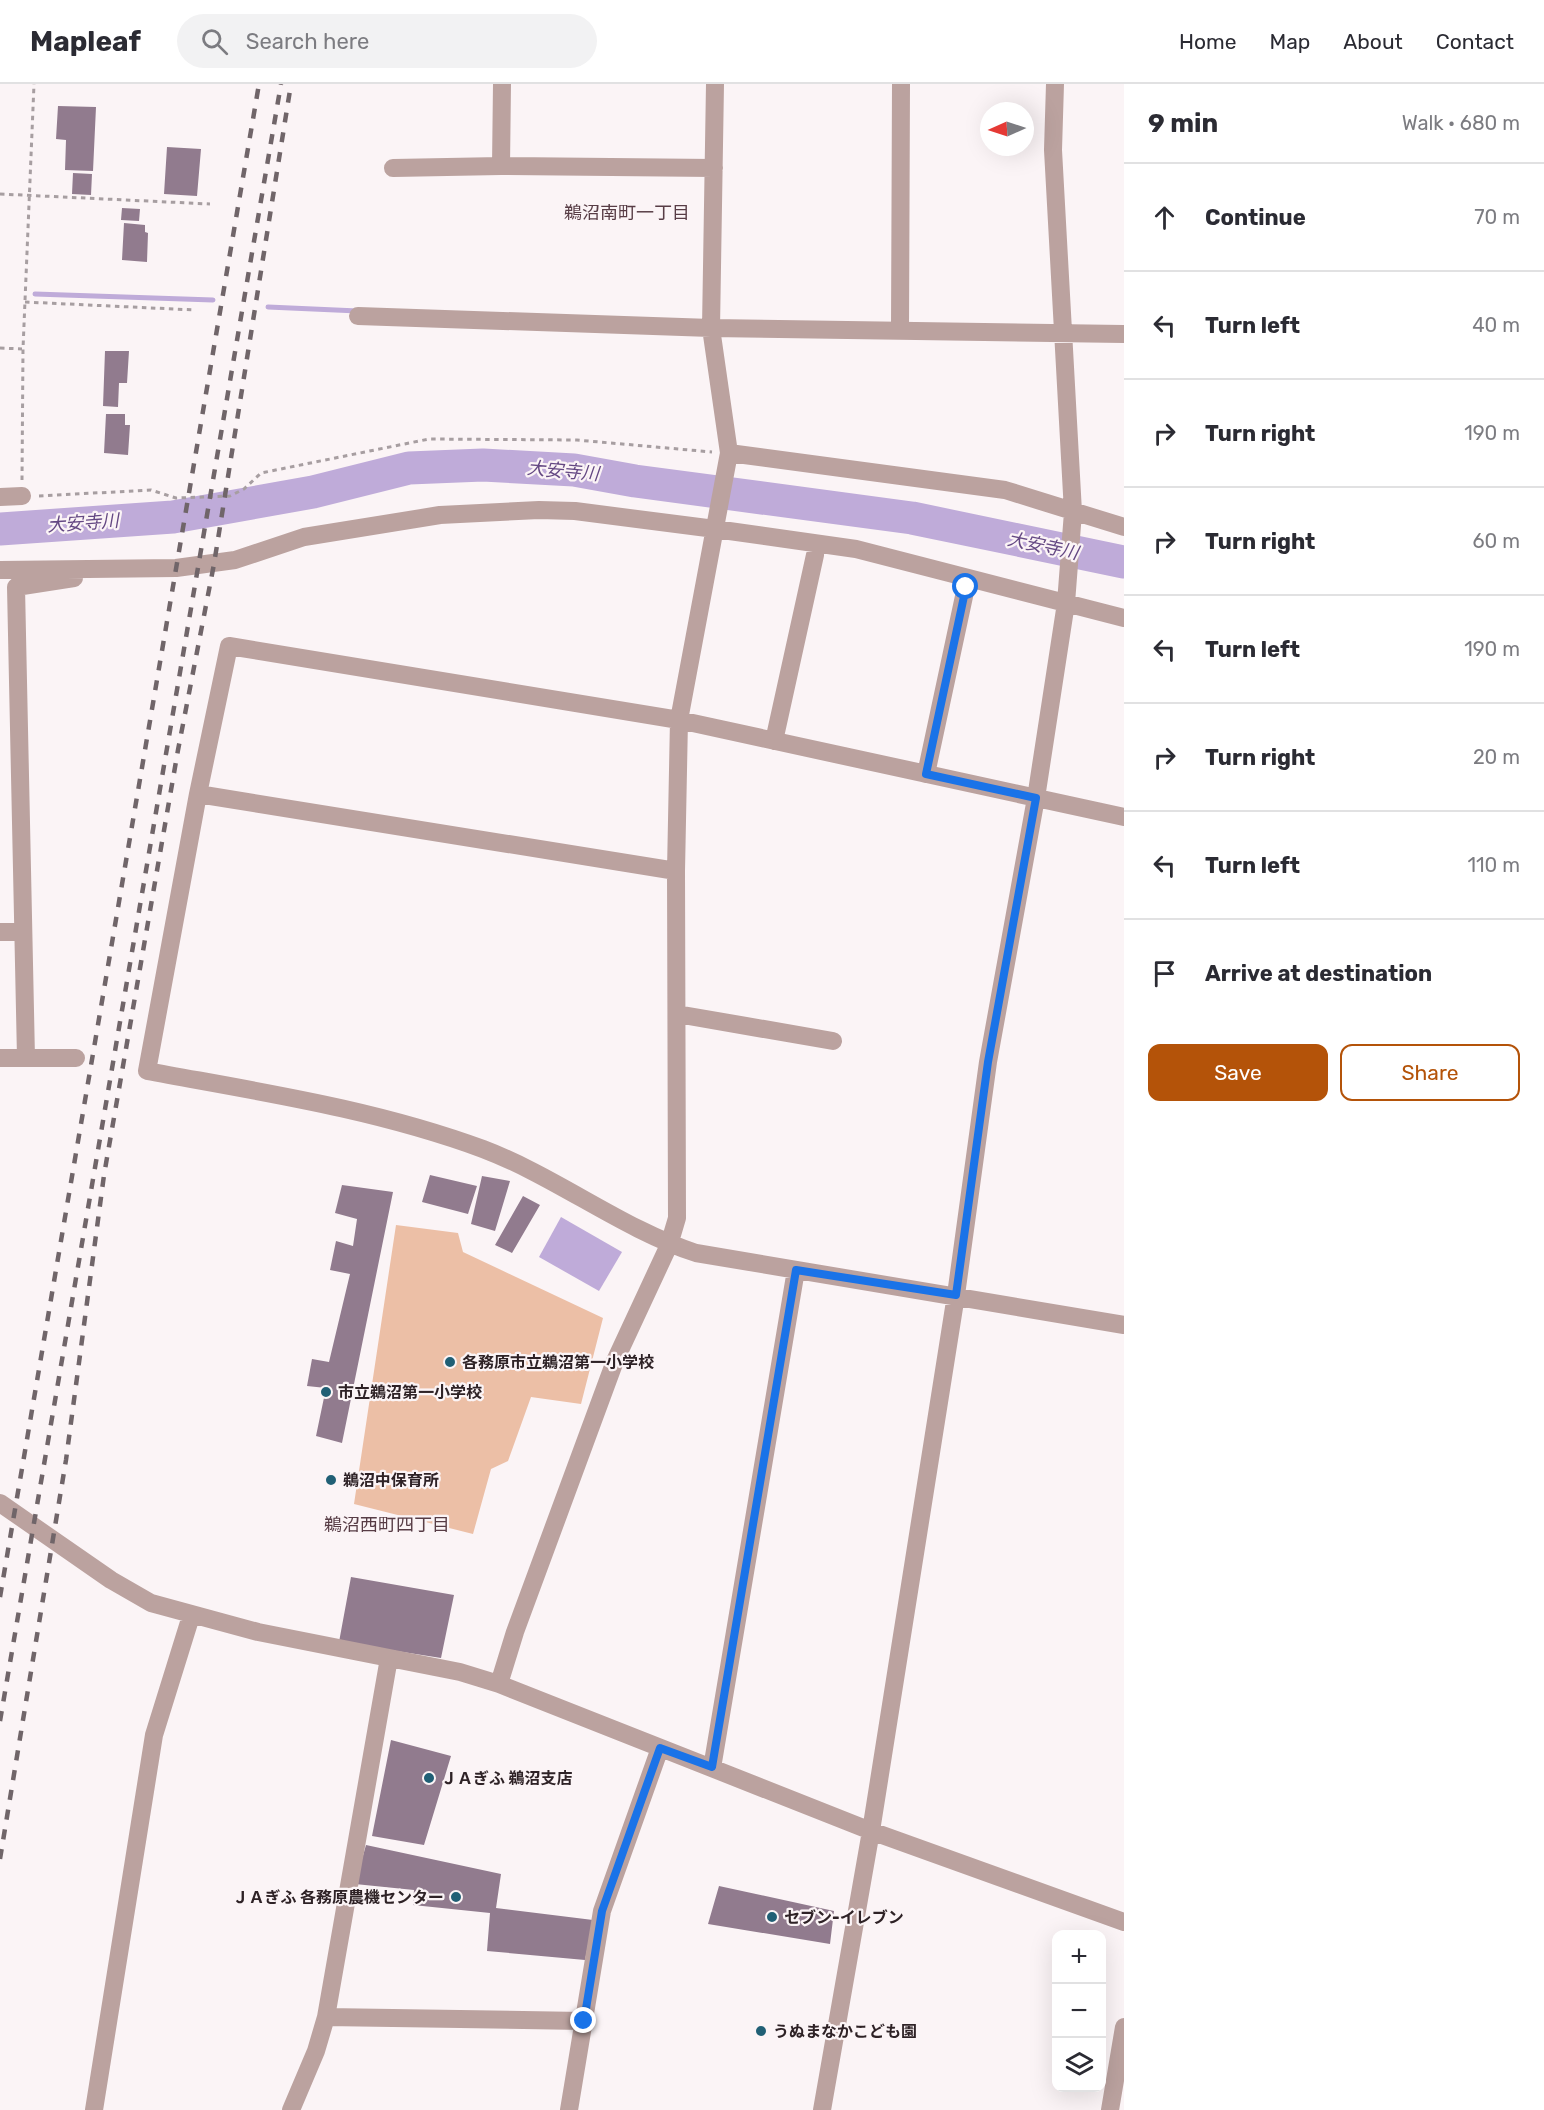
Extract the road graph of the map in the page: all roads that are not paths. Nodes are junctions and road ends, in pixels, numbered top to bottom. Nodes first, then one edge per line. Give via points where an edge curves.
1 (502, 84) edge
2 (715, 84) edge
3 (901, 84) edge
4 (1055, 84) edge
5 (501, 165) junction
6 (393, 168) dead end
7 (714, 168) junction
8 (358, 316) dead end
9 (711, 328) junction
10 (900, 329) junction
11 (1064, 333) junction
12 (1124, 334) edge
13 (729, 454) junction
14 (0, 496) edge
15 (22, 496) road end
16 (1073, 518) junction
17 (1124, 527) edge
18 (715, 528) junction
19 (814, 555) dead end
20 (97, 567) junction
21 (0, 570) edge
22 (966, 587) dead end
23 (1067, 596) junction
24 (1124, 618) edge
25 (679, 720) junction
26 (774, 741) junction
27 (926, 774) junction
28 (198, 794) junction
29 (1036, 798) junction
30 (1124, 817) edge
31 (676, 871) junction
32 (0, 932) edge
33 (22, 932) junction
34 (677, 1014) junction
35 (833, 1041) dead end
36 (0, 1058) edge
37 (26, 1058) junction
38 (76, 1058) dead end
39 (669, 1245) junction
40 (796, 1270) junction
41 (956, 1295) junction
42 (1124, 1324) edge
43 (0, 1503) edge
44 (191, 1616) junction
45 (389, 1658) junction
46 (499, 1684) junction
47 (660, 1748) junction
48 (712, 1767) junction
49 (871, 1831) junction
50 (1124, 1922) edge
51 (326, 2017) junction
52 (584, 2021) junction
53 (1124, 2027) edge
54 (94, 2110) edge
55 (291, 2110) edge
56 (569, 2110) edge
57 (822, 2110) edge
58 (1110, 2110) edge

1 - 5 street
2 - 7 street
3 - 10 street
4 - 11 street via 1053,150
5 - 6 street
5 - 7 street
7 - 9 street
8 - 9 street
9 - 10 street
9 - 13 street
10 - 11 street
11 - 12 street
11 - 16 street
13 - 16 street via 1005,490
13 - 18 street
14 - 15 street
16 - 17 street
16 - 23 street
18 - 20 street via 563,511 440,515 304,537 214,564 176,568
18 - 23 street via 856,549
18 - 25 street
19 - 26 street
20 - 21 street
20 - 33 street via 81,576 16,587
22 - 27 street
23 - 24 street
23 - 29 street
25 - 26 street
25 - 28 street via 229,646
25 - 31 street
26 - 27 street
27 - 29 street
28 - 31 street
28 - 39 street via 147,1071 335,1105 483,1149 545,1176
29 - 30 street
29 - 41 street via 988,1062
31 - 34 street
32 - 33 street
33 - 37 street
34 - 35 street
34 - 39 street via 677,1218
36 - 37 street
37 - 38 street
39 - 40 street
39 - 46 street via 615,1361
40 - 41 street
40 - 48 street
41 - 42 street
41 - 49 street
43 - 44 street via 111,1580 151,1603
44 - 45 street
44 - 54 street via 154,1735
45 - 46 street
45 - 51 street
46 - 47 street
47 - 48 street
47 - 52 street via 602,1911
48 - 49 street
49 - 50 street
49 - 57 street
51 - 52 street
51 - 55 street
52 - 56 street
53 - 58 street

